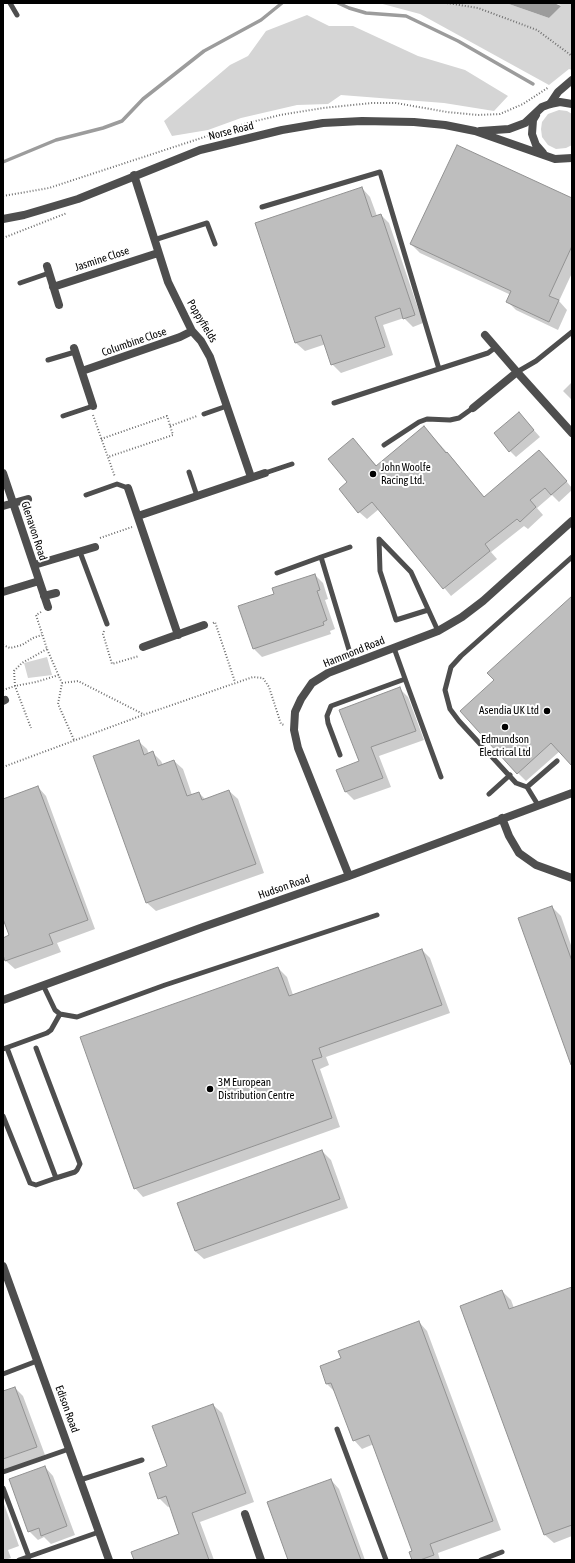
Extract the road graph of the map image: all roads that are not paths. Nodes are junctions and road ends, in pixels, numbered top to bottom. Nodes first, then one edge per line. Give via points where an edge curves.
1 (10, 3) edge
2 (17, 15) dead end
3 (572, 80) edge
4 (550, 104) junction
5 (572, 104) edge
6 (537, 113) junction
7 (475, 131) junction
8 (543, 154) junction
9 (570, 158) edge
10 (134, 176) junction
11 (262, 207) dead end
12 (3, 219) edge
13 (154, 240) junction
14 (215, 244) dead end
15 (158, 253) junction
16 (48, 270) joint
17 (20, 283) dead end
18 (54, 287) junction
19 (59, 305) dead end
20 (192, 331) junction
21 (572, 332) edge
22 (485, 335) dead end
23 (496, 347) junction
24 (75, 350) joint
25 (48, 360) dead end
26 (439, 369) junction
27 (82, 371) junction
28 (517, 372) junction
29 (334, 403) dead end
30 (93, 406) joint
31 (227, 406) junction
32 (473, 408) joint
33 (204, 414) road end
34 (63, 416) dead end
35 (572, 433) edge
36 (384, 445) dead end
37 (292, 464) dead end
38 (189, 472) dead end
39 (3, 473) edge
40 (265, 473) joint
41 (250, 477) junction
42 (128, 488) joint
43 (86, 495) dead end
44 (197, 496) junction
45 (28, 498) dead end
46 (13, 502) junction
47 (3, 506) edge
48 (138, 516) junction
49 (572, 521) edge
50 (95, 547) road end
51 (350, 547) dead end
52 (80, 552) junction
53 (321, 557) junction
54 (572, 557) edge
55 (34, 565) junction
56 (277, 573) dead end
57 (39, 581) junction
58 (3, 592) edge
59 (56, 593) dead end
60 (44, 596) junction
61 (48, 607) road end
62 (428, 610) junction
63 (107, 624) road end
64 (204, 625) road end
65 (438, 631) junction
66 (178, 635) junction
67 (143, 647) road end
68 (394, 648) junction
69 (354, 663) junction
70 (405, 679) junction
71 (340, 755) dead end
72 (557, 761) dead end
73 (510, 775) junction
74 (441, 776) dead end
75 (528, 787) junction
76 (572, 793) edge
77 (489, 794) dead end
78 (538, 805) junction
79 (502, 818) junction
80 (349, 876) junction
81 (572, 878) edge
82 (377, 915) dead end
83 (44, 985) junction
84 (3, 1000) edge
85 (60, 1014) junction
86 (36, 1048) dead end
87 (5, 1049) edge
88 (3, 1116) edge
89 (56, 1178) junction
90 (3, 1266) edge
91 (37, 1361) junction
92 (3, 1374) edge
93 (337, 1429) dead end
94 (69, 1449) junction
95 (142, 1460) dead end
96 (3, 1472) edge
97 (80, 1480) junction
98 (3, 1488) edge
99 (245, 1514) dead end
100 (99, 1532) junction
101 (502, 1552) dead end
102 (29, 1557) junction
103 (19, 1560) edge
104 (109, 1560) edge
105 (261, 1560) edge
106 (386, 1560) edge
107 (480, 1560) edge

1 - 2 lane
3 - 4 street, Norse Road via 558,92
4 - 5 street
4 - 6 street, Norse Road via 542,107
6 - 7 street, Norse Road via 525,123 509,129
6 - 8 street via 533,120 532,134
7 - 8 street, Norse Road
7 - 10 street, Norse Road via 414,122 323,123 200,150
8 - 9 street, Norse Road via 555,159
10 - 12 street, Norse Road via 78,199
10 - 13 street, Poppyfields
11 - 26 lane via 380,172
13 - 14 lane via 207,223
13 - 15 street, Poppyfields
15 - 18 street, Jasmine Close
15 - 20 street, Poppyfields via 168,282
16 - 17 lane
16 - 18 street
18 - 19 street
20 - 27 street, Columbine Close via 180,338
20 - 31 street, Poppyfields via 202,341 210,357
21 - 28 lane
22 - 23 street
23 - 26 lane via 488,353
23 - 28 street
24 - 25 lane
24 - 27 street
26 - 29 lane
27 - 30 street
28 - 32 street
28 - 35 street
30 - 34 lane
31 - 33 lane
31 - 41 street, Poppyfields
32 - 36 lane via 459,418 427,419 419,422
37 - 40 lane
38 - 44 lane
39 - 46 street, Glenavon Road
40 - 41 street
41 - 44 street
42 - 43 lane via 117,484
42 - 48 street
44 - 48 street
45 - 46 street
46 - 47 street
46 - 55 street, Glenavon Road
48 - 66 street
49 - 65 street, Hammond Road via 483,601
50 - 52 street
51 - 53 lane
52 - 55 street
52 - 63 lane
53 - 56 lane
53 - 69 lane
54 - 73 lane via 461,656 451,668 445,690 450,709
55 - 57 street, Glenavon Road
57 - 58 street
57 - 60 street, Glenavon Road
59 - 60 street
60 - 61 street, Glenavon Road
62 - 62 lane via 411,572 379,539 380,571 396,620
62 - 65 lane
64 - 66 street
65 - 68 street, Hammond Road
66 - 67 street
68 - 69 street, Hammond Road
68 - 70 lane
69 - 80 street, Hammond Road via 328,673 312,683 295,712 294,730 298,748
70 - 71 lane via 331,706 327,716 328,723
70 - 74 lane
72 - 75 lane
73 - 75 lane via 516,783
73 - 77 lane
75 - 78 lane
76 - 78 street, Hudson Road
78 - 79 street, Hudson Road
79 - 80 street, Hudson Road
79 - 81 street via 519,853 536,865
80 - 83 street, Hudson Road
82 - 85 lane via 165,985 90,1013 77,1017
83 - 84 street, Hudson Road
83 - 85 lane via 50,1001
85 - 87 lane via 47,1033
86 - 89 lane via 80,1164 75,1172
87 - 89 lane
88 - 89 lane via 30,1183 34,1186
90 - 91 street, Edison Road
91 - 92 lane
91 - 94 street, Edison Road
93 - 106 lane
94 - 96 lane
94 - 97 street, Edison Road
95 - 97 lane
97 - 100 street, Edison Road
98 - 102 lane
99 - 105 street
100 - 102 lane
100 - 104 street, Edison Road
101 - 107 lane
102 - 103 lane

